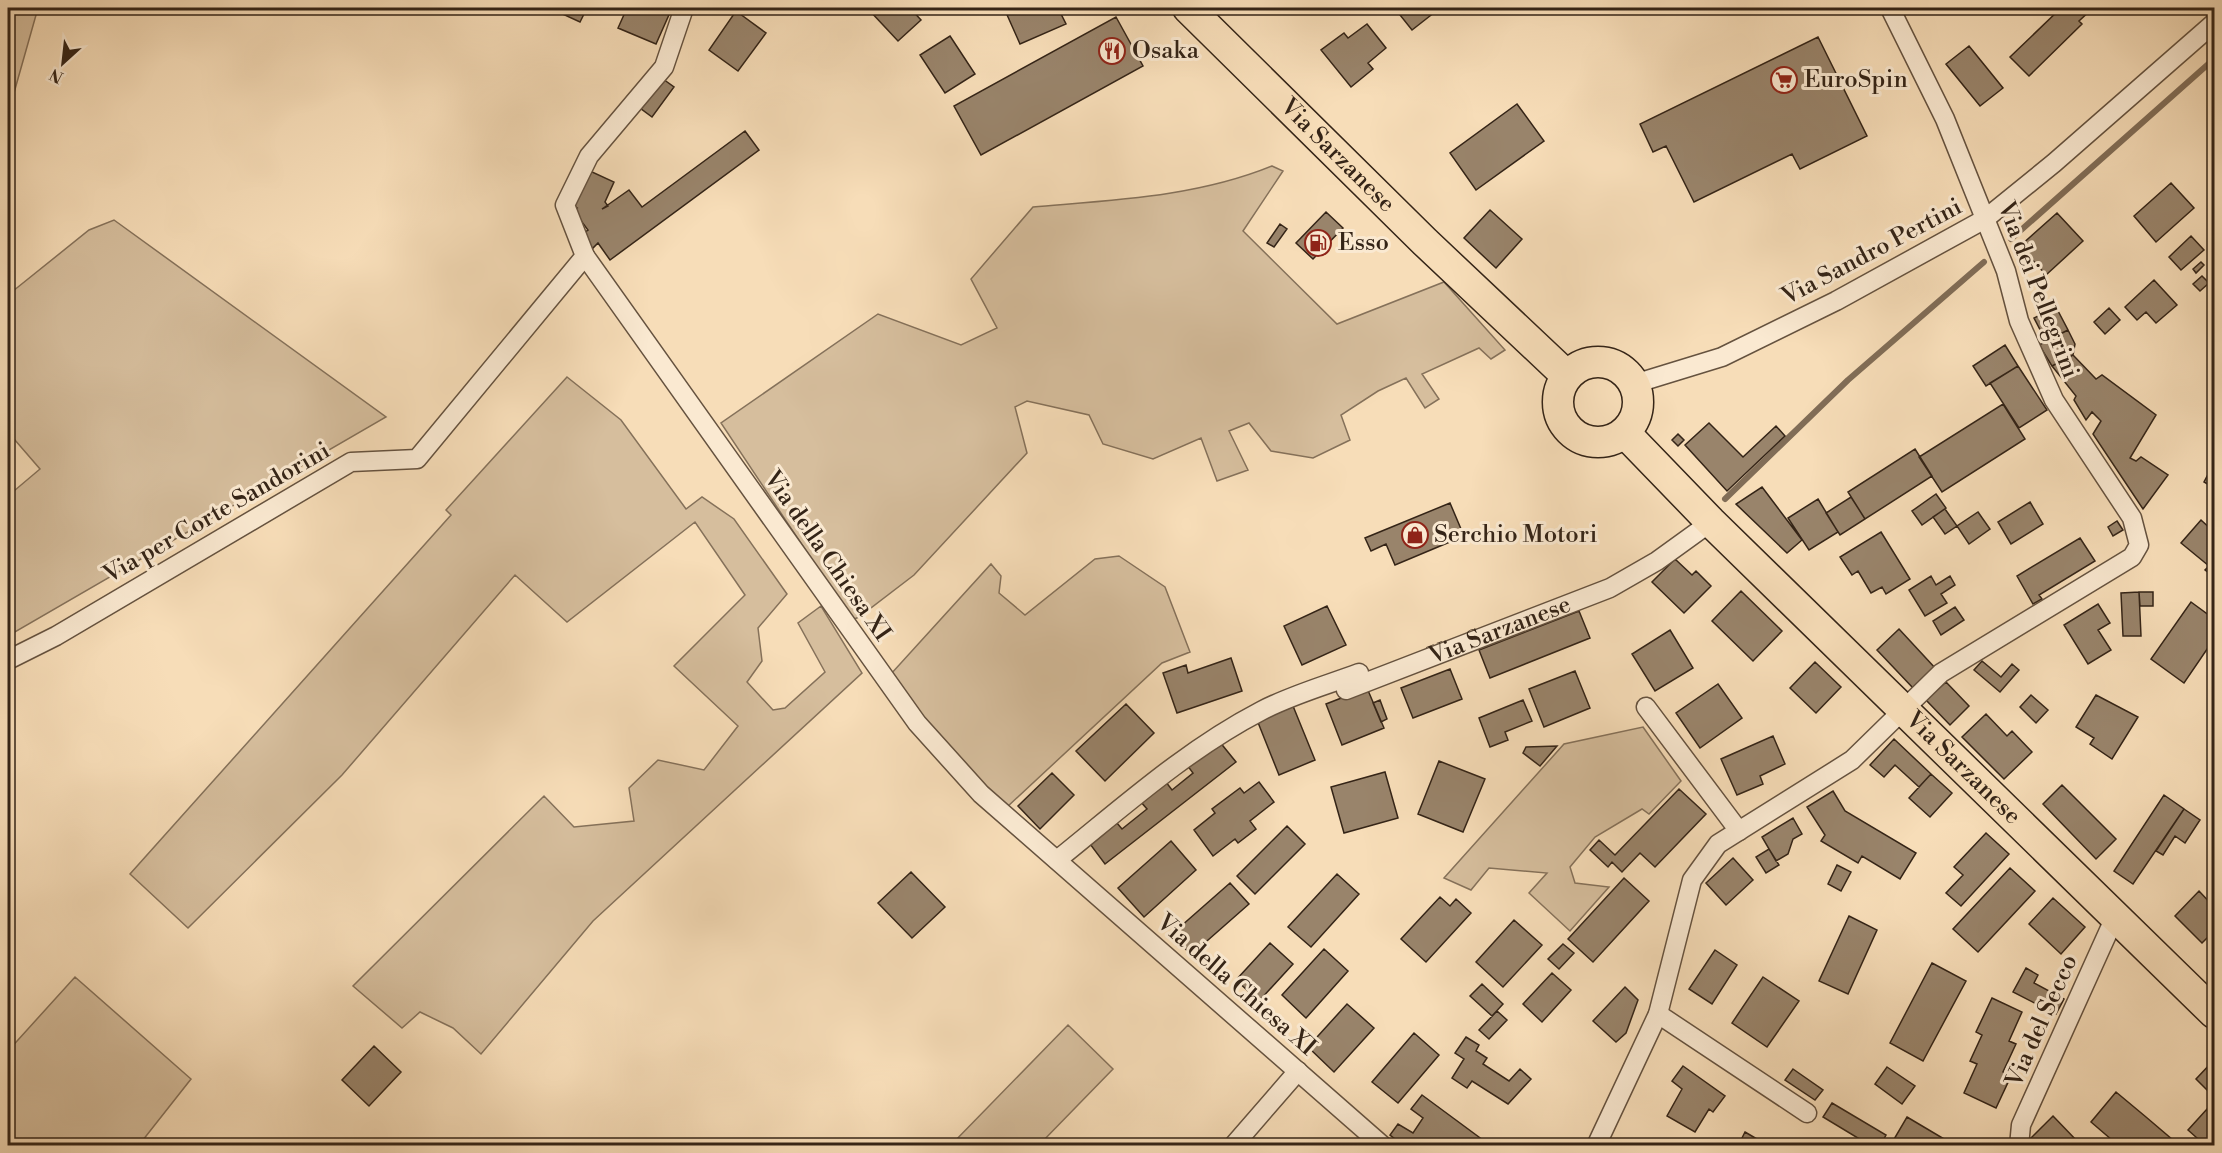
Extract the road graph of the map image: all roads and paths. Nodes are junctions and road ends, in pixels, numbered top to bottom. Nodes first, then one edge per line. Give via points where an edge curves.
1 (684, 8) edge
2 (1188, 8) edge
3 (1890, 8) edge
4 (2214, 23) edge
5 (1985, 219) junction
6 (585, 256) junction
7 (1567, 376) junction
8 (1634, 384) junction
9 (1625, 433) junction
10 (1710, 522) junction
11 (8, 660) edge
12 (1367, 670) dead end
13 (1346, 690) dead end
14 (1646, 707) dead end
15 (1902, 709) junction
16 (1739, 831) junction
17 (1057, 860) junction
18 (2115, 917) junction
19 (2214, 1013) edge
20 (1658, 1014) junction
21 (1298, 1071) junction
22 (1807, 1113) dead end
23 (1233, 1146) edge
24 (1383, 1146) edge
25 (1596, 1146) edge
26 (2019, 1146) edge

1 - 6 street via 664,67 589,156 566,205
2 - 7 main road, Via Sarzanese
3 - 5 street, Via dei Pellegrini via 1945,118
4 - 5 street, Via Sandro Pertini
5 - 8 street, Via Sandro Pertini via 1836,301 1722,357
5 - 15 street, Via dei Pellegrini via 2006,271 2019,321 2054,400 2132,518 2139,545 2132,557 1941,673
6 - 11 street, Via per Corte Sandorini via 417,459 351,462 56,636
6 - 17 street, Via della Chiesa XI via 917,723 981,794
7 - 8 main road via 1577,367 1603,362 1627,373
7 - 9 main road via 1557,401 1562,420 1575,436 1601,442
8 - 9 main road via 1638,410
9 - 10 main road, Via Sarzanese
10 - 13 street, Via Sarzanese via 1657,561 1610,588
10 - 15 main road, Via Sarzanese
12 - 17 street via 1262,710 1210,740
14 - 16 street
15 - 16 street, Via dei Pellegrini via 1852,760
15 - 18 main road, Via Sarzanese
16 - 20 street, Via dei Pellegrini via 1718,844 1692,880
17 - 21 street, Via della Chiesa XI
18 - 19 main road, Via Sarzanese
18 - 26 street, Via del Secco via 2021,1125
20 - 22 street
20 - 25 street, Via dei Pellegrini
21 - 23 street
21 - 24 street, Via della Chiesa XI

